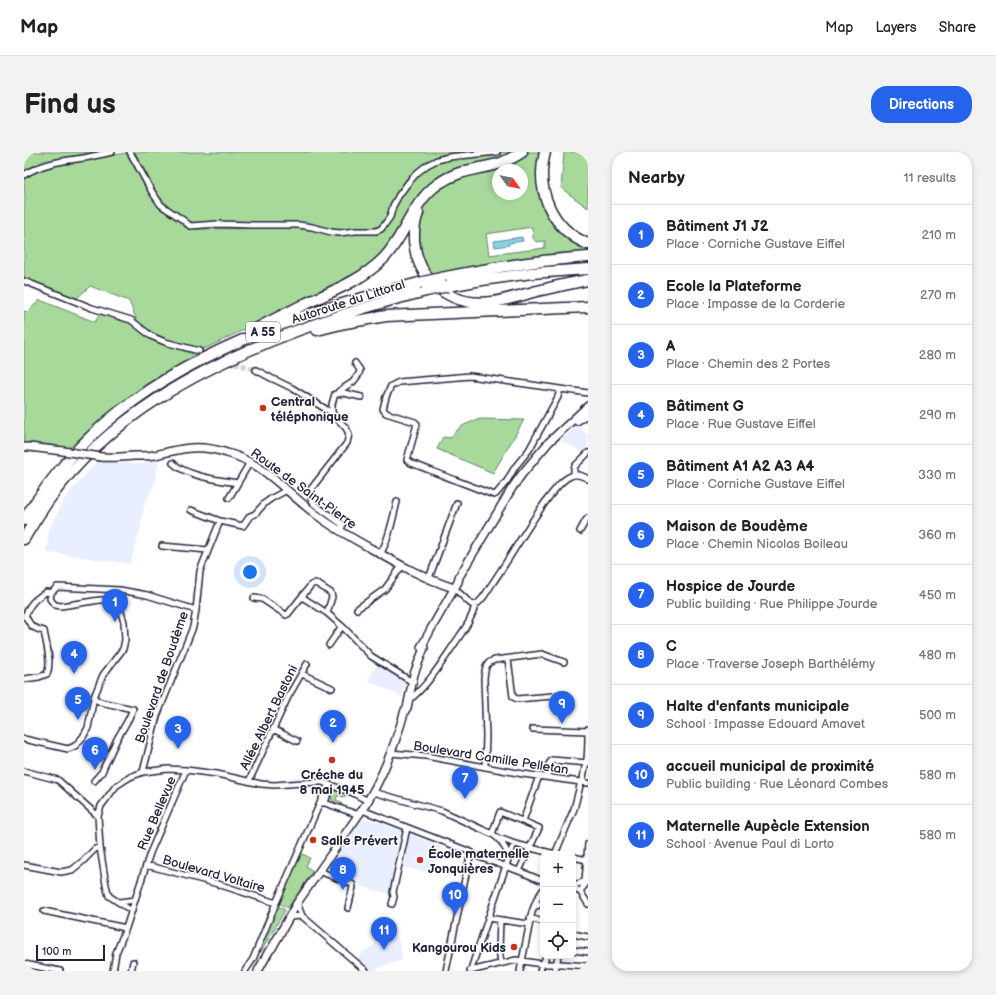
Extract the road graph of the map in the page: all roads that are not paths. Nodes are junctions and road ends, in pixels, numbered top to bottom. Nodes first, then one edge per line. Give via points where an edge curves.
1 (112, 152) edge
2 (130, 152) edge
3 (497, 152) edge
4 (522, 152) edge
5 (545, 152) edge
6 (24, 175) edge
7 (449, 177) junction
8 (588, 244) edge
9 (588, 257) edge
10 (588, 269) edge
11 (588, 280) edge
12 (24, 281) edge
13 (423, 287) junction
14 (588, 307) edge
15 (199, 351) tunnel mouth
16 (355, 362) dead end
17 (214, 366) junction
18 (184, 369) junction
19 (256, 370) tunnel mouth
20 (560, 389) junction
21 (588, 393) edge
22 (337, 394) junction
23 (361, 397) dead end
24 (588, 406) edge
25 (332, 413) junction
26 (588, 413) edge
27 (24, 447) edge
28 (588, 453) edge
29 (250, 462) junction
30 (173, 463) dead end
31 (574, 475) junction
32 (588, 479) edge
33 (237, 483) junction
34 (287, 490) junction
35 (229, 498) dead end
36 (397, 502) dead end
37 (457, 503) dead end
38 (191, 510) dead end
39 (588, 518) edge
40 (24, 520) edge
41 (220, 521) junction
42 (340, 530) junction
43 (580, 531) dead end
44 (24, 539) edge
45 (162, 546) dead end
46 (208, 550) junction
47 (380, 554) junction
48 (402, 566) junction
49 (429, 578) junction
50 (440, 584) junction
51 (452, 591) junction
52 (51, 593) junction
53 (464, 596) junction
54 (302, 597) junction
55 (254, 598) dead end
56 (475, 605) junction
57 (357, 608) dead end
58 (196, 610) junction
59 (326, 613) junction
60 (25, 617) edge
61 (342, 626) junction
62 (329, 645) dead end
63 (508, 659) junction
64 (564, 662) dead end
65 (307, 664) dead end
66 (302, 674) junction
67 (24, 679) edge
68 (411, 681) junction
69 (332, 688) dead end
70 (564, 695) dead end
71 (407, 696) junction
72 (94, 698) junction
73 (273, 729) junction
74 (533, 729) dead end
75 (588, 730) edge
76 (24, 739) edge
77 (297, 741) dead end
78 (390, 753) junction
79 (587, 763) edge
80 (485, 767) junction
81 (186, 770) junction
82 (24, 771) edge
83 (142, 772) junction
84 (538, 776) junction
85 (547, 777) junction
86 (94, 781) dead end
87 (249, 781) junction
88 (584, 782) edge
89 (329, 785) junction
90 (373, 792) junction
91 (368, 801) junction
92 (323, 803) junction
93 (361, 813) junction
94 (98, 816) junction
95 (523, 821) junction
96 (407, 828) junction
97 (492, 834) junction
98 (499, 839) junction
99 (514, 844) junction
100 (588, 844) edge
101 (100, 847) junction
102 (530, 848) junction
103 (542, 851) edge
104 (556, 851) edge
105 (472, 853) junction
106 (508, 855) junction
107 (576, 858) edge
108 (587, 860) junction
109 (24, 865) edge
110 (146, 865) junction
111 (506, 866) junction
112 (319, 871) junction
113 (519, 871) junction
114 (540, 880) edge
115 (586, 882) edge
116 (576, 887) edge
117 (540, 894) edge
118 (134, 900) junction
119 (119, 902) junction
120 (276, 903) junction
121 (297, 903) junction
122 (392, 904) dead end
123 (540, 904) edge
124 (588, 904) edge
125 (534, 907) junction
126 (348, 908) dead end
127 (132, 910) junction
128 (44, 911) dead end
129 (302, 916) junction
130 (289, 917) junction
131 (488, 918) junction
132 (500, 920) junction
133 (530, 921) junction
134 (540, 922) edge
135 (126, 928) junction
136 (576, 935) edge
137 (588, 937) edge
138 (272, 948) junction
139 (576, 950) edge
140 (588, 952) edge
141 (253, 959) junction
142 (546, 959) edge
143 (557, 959) edge
144 (522, 961) junction
145 (133, 962) dead end
146 (262, 963) junction
147 (501, 963) junction
148 (24, 964) edge
149 (542, 964) junction
150 (556, 964) junction
151 (588, 966) edge
152 (60, 971) edge
153 (113, 971) edge
154 (131, 971) edge
155 (245, 971) edge
156 (258, 971) edge
157 (262, 971) edge
158 (366, 971) edge
159 (446, 971) edge
160 (471, 971) edge
161 (520, 971) edge
162 (540, 971) edge
163 (555, 971) edge

1 - 6 street via 40,166
2 - 3 street via 156,199 190,226 299,225 340,233 376,231 380,228 388,221 399,195 417,172 437,160
4 - 7 highway via 502,163
5 - 8 highway via 542,183 545,199 553,216 565,230
7 - 11 highway via 424,199 414,228 414,247 419,263 426,276 441,291 457,299 486,303
7 - 18 highway via 425,195 388,254 369,271 248,332
9 - 13 highway, Autoroute du Littoral / A 55, bridge via 524,263 472,272 441,278
10 - 13 highway, Autoroute du Littoral / A 55, bridge via 532,273 448,286
12 - 15 street via 92,308 131,320 151,336 165,342
13 - 17 highway, Autoroute du Littoral / A 55 via 270,341
13 - 18 highway, Autoroute du Littoral / A 55 via 351,301 284,324
14 - 17 highway via 363,319 305,333
16 - 22 street via 360,370 359,374
17 - 44 highway, Autoroute du Littoral / A 55 via 152,402 97,445 62,482
18 - 40 highway, Autoroute du Littoral / A 55 via 144,394 93,435 59,471
19 - 25 street via 292,388
20 - 20 street via 529,450 494,495 410,463 407,460 417,424 386,413 383,409 391,386 399,382 470,376
20 - 21 street
22 - 23 street
22 - 25 street via 332,404
24 - 51 main road via 549,442 522,474 470,557
25 - 42 street via 350,434 347,443 312,489 311,498 314,504 343,525
26 - 51 main road via 566,430 536,460 509,498
27 - 29 main road, Route de Saint-Pierre, bridge via 122,458 207,448
28 - 31 street via 574,468
29 - 33 street
29 - 34 main road, Route de Saint-Pierre
30 - 33 street via 188,473
31 - 32 street
31 - 56 street via 556,488 481,600
33 - 35 street
34 - 41 street via 265,503 243,526
34 - 42 main road, Route de Saint-Pierre via 312,512
36 - 47 street
37 - 49 street
38 - 41 street
39 - 43 street
41 - 46 street, Boulevard de Boudème
42 - 47 main road, Route de Saint-Pierre
45 - 46 street
46 - 58 street, Boulevard de Boudème via 200,571
47 - 48 main road, Route de Saint-Pierre
48 - 49 main road, Route de Saint-Pierre
48 - 57 street via 385,589
49 - 50 main road, Route de Saint-Pierre
50 - 51 main road, Route de Saint-Pierre
50 - 51 main road
51 - 53 street
51 - 53 street
51 - 68 main road via 414,662
52 - 58 street via 58,587 120,590 147,595
52 - 60 street via 46,592 36,598
52 - 72 street via 52,603 60,606 112,600 119,606 124,622 123,649 103,675
53 - 56 street
54 - 55 street via 286,615 262,599
54 - 59 street
54 - 59 street via 311,584 320,585 332,595
56 - 71 street via 470,620 430,679 412,697
58 - 83 street, Boulevard de Boudème via 193,627 158,716
59 - 61 street
60 - 67 street via 33,628 44,631 50,664 47,674
61 - 62 street
61 - 68 street via 371,656
63 - 64 street via 542,654
63 - 70 street via 513,697 517,699
63 - 80 street via 492,661 485,670
65 - 66 street, Allée Albert Bastoni
66 - 69 street
66 - 73 street, Allée Albert Bastoni
68 - 71 main road
71 - 78 main road via 407,708 404,710
72 - 76 street via 88,728 75,746 68,749
72 - 86 street via 100,702 133,709 102,772
73 - 77 street
73 - 87 street, Allée Albert Bastoni
74 - 75 street
75 - 79 street
78 - 80 street, Boulevard Camille Pelletan via 426,756
78 - 90 main road
79 - 85 street via 552,760
79 - 88 street
80 - 84 street, Boulevard Camille Pelletan
81 - 83 street
81 - 87 street
81 - 110 street, Rue Bellevue
82 - 94 street via 58,780
83 - 94 street via 116,786 101,806
84 - 85 street, Boulevard Camille Pelletan
84 - 95 street
85 - 88 street, Boulevard Camille Pelletan
87 - 89 street via 274,785 314,781
88 - 104 street
89 - 91 street
89 - 92 street
90 - 91 main road
90 - 97 street via 442,811
91 - 93 main road
92 - 93 street
92 - 120 street
93 - 96 street
93 - 112 main road
94 - 101 street
95 - 97 street via 500,812
95 - 102 street via 539,828
96 - 105 street
96 - 122 street
97 - 98 street
98 - 99 street
98 - 106 street
99 - 102 street
99 - 106 street
100 - 108 street
101 - 109 street via 72,870 61,872
101 - 119 street via 109,896
102 - 103 street
102 - 113 street
105 - 111 street
105 - 159 street
106 - 111 street
107 - 108 street
108 - 115 street
110 - 118 street, Rue Bellevue
110 - 120 street, Boulevard Voltaire
111 - 113 street
111 - 131 street
112 - 121 main road
112 - 126 street via 352,884
113 - 114 street
115 - 116 street
116 - 124 street
117 - 125 street
118 - 119 street
118 - 127 street, Rue Bellevue
119 - 127 street
120 - 141 street
121 - 129 street
121 - 130 main road
123 - 125 street
125 - 133 street
127 - 135 street, Rue Bellevue
128 - 135 street
129 - 130 street
129 - 158 street
130 - 138 main road
131 - 132 street
131 - 160 street
132 - 133 street
132 - 147 street
133 - 134 street
133 - 144 street
135 - 153 street, Rue Bellevue via 116,953
136 - 137 street
138 - 146 main road
138 - 157 main road
139 - 140 street
141 - 146 street
141 - 155 street
142 - 149 street
143 - 150 street
144 - 147 street
144 - 149 street
144 - 161 street
145 - 154 street
146 - 156 main road
147 - 160 street
148 - 152 street
149 - 150 street
149 - 162 street
150 - 151 street
150 - 163 street

